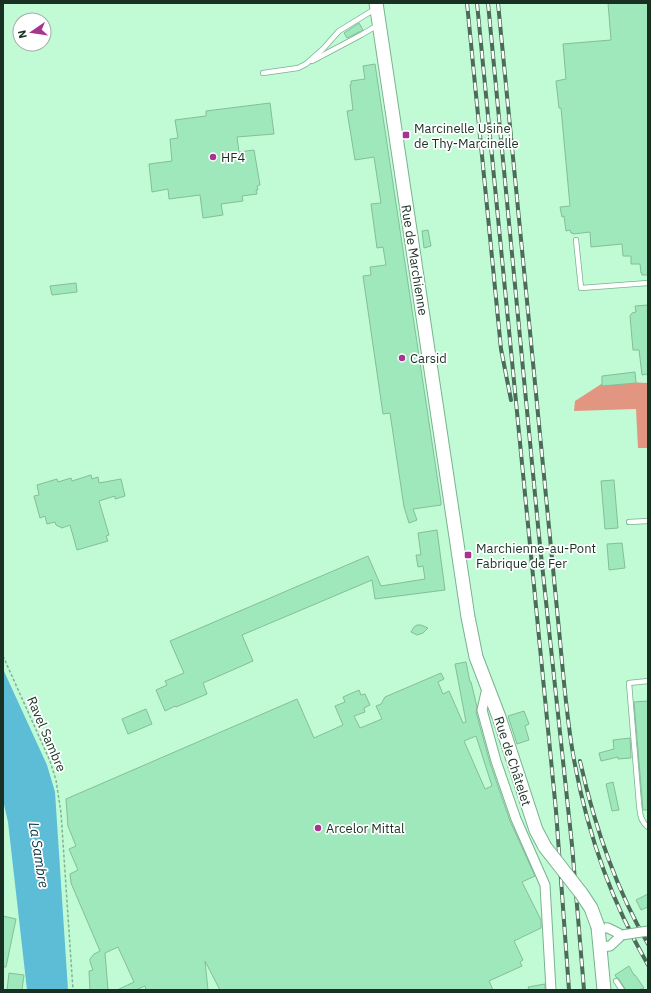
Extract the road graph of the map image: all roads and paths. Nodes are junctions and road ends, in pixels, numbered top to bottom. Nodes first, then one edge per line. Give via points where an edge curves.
1 (377, 5) edge
2 (380, 24) junction
3 (306, 64) junction
4 (263, 73) dead end
5 (576, 240) dead end
6 (648, 283) edge
7 (453, 517) joint
8 (648, 521) edge
9 (629, 522) dead end
10 (3, 656) edge
11 (648, 681) edge
12 (487, 687) junction
13 (648, 827) edge
14 (598, 927) junction
15 (648, 931) edge
16 (622, 935) junction
17 (600, 947) junction
18 (616, 981) dead end
19 (74, 990) edge
20 (551, 990) edge
21 (604, 990) edge
22 (622, 990) edge

1 - 2 main road, Rue de Marchienne
1 - 3 lane via 339,31
2 - 3 lane
2 - 7 main road, Rue de Marchienne
3 - 4 lane via 298,68
5 - 6 lane via 581,288
7 - 12 main road, Rue de Châtelet via 476,657
8 - 9 lane
10 - 19 path, Ravel Sambre via 56,780 60,800
11 - 13 lane via 629,683 640,817
12 - 14 main road, Rue de Châtelet, bridge via 536,830 544,847 584,898
12 - 20 street via 482,710 496,761 516,819 544,885
14 - 16 street via 608,928
14 - 17 main road, Rue de Châtelet
15 - 16 street, bridge
16 - 17 street via 610,946
17 - 21 main road, Rue de Châtelet
18 - 22 lane

